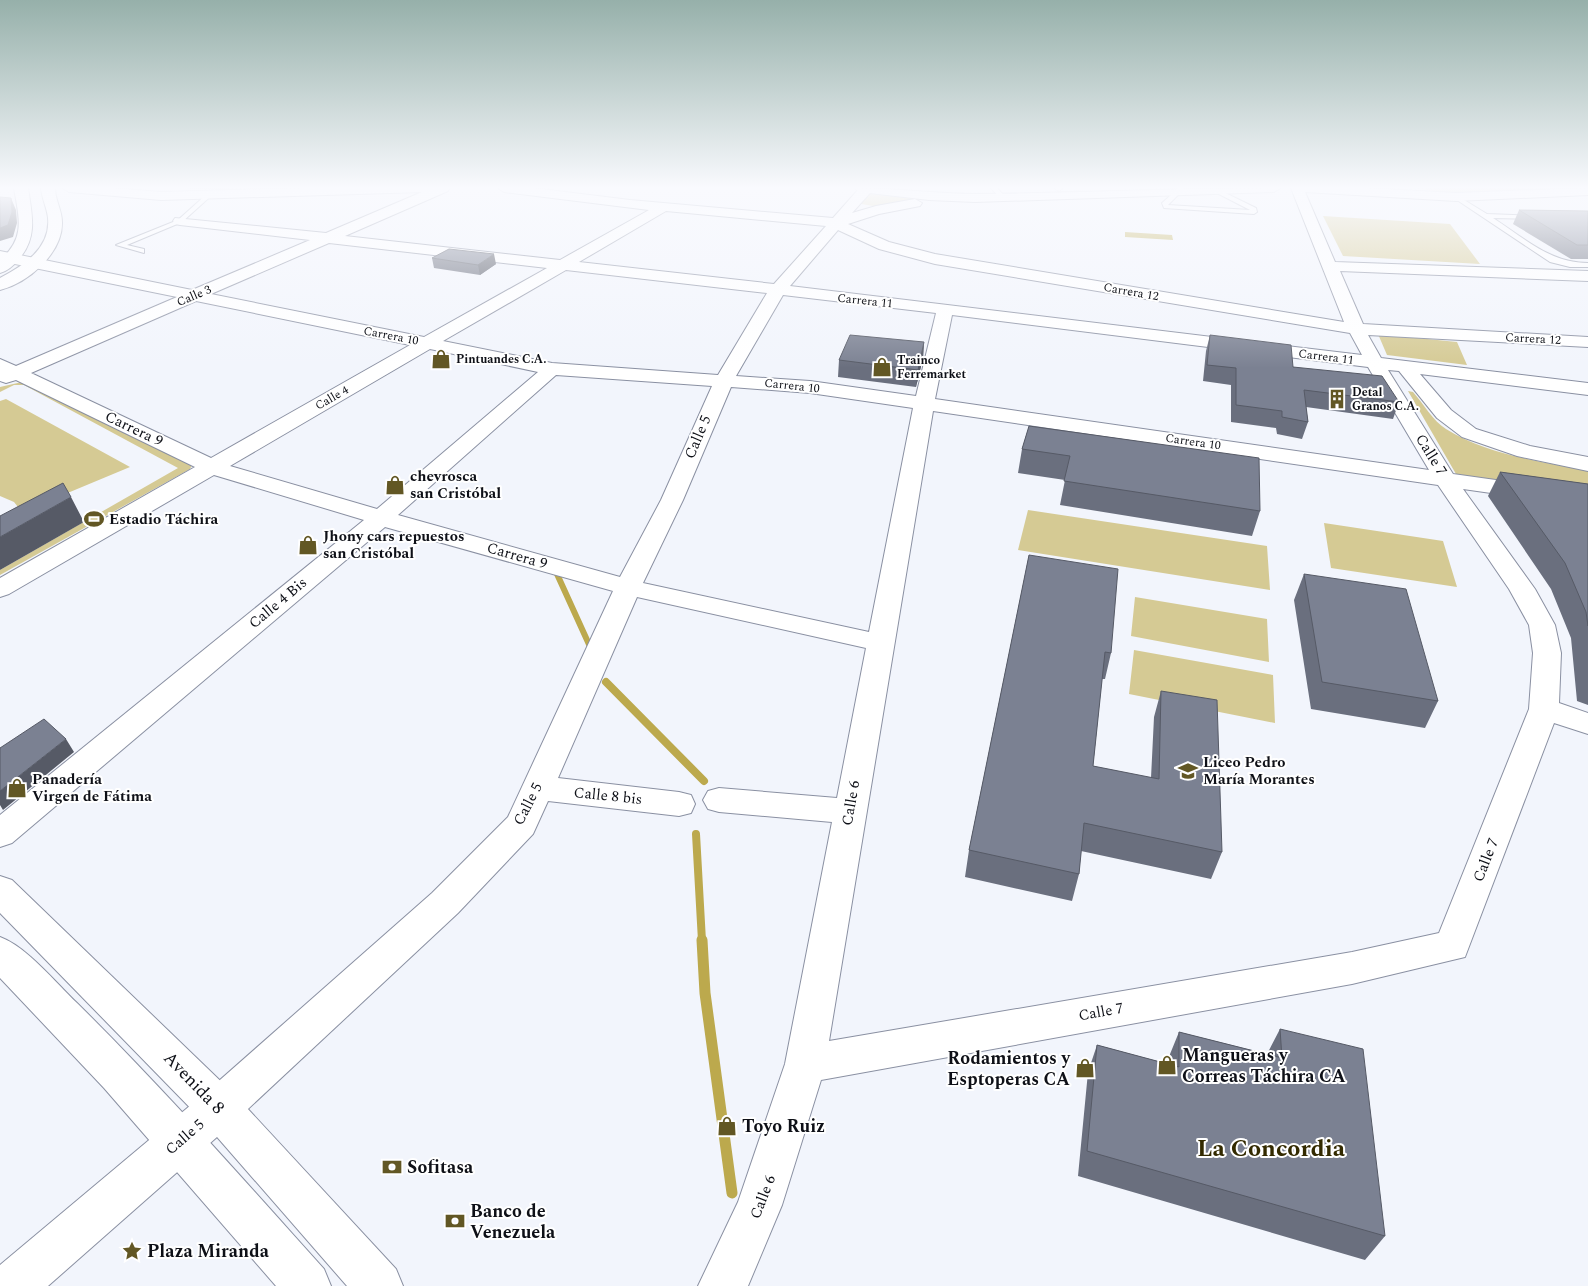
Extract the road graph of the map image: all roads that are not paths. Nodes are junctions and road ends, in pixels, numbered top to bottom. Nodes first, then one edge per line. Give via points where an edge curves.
1 (21, 248) edge
2 (46, 248) edge
3 (131, 248) edge
4 (303, 248) edge
5 (402, 248) edge
6 (591, 248) edge
7 (814, 248) edge
8 (893, 248) edge
9 (1323, 248) edge
10 (1535, 248) edge
11 (141, 251) dead end
12 (4, 261) edge
13 (36, 262) junction
14 (1588, 265) edge
15 (559, 266) junction
16 (1331, 266) junction
17 (1588, 276) edge
18 (0, 285) edge
19 (777, 291) junction
20 (193, 296) junction
21 (945, 309) junction
22 (1356, 329) junction
23 (1588, 342) edge
24 (427, 343) junction
25 (1376, 364) junction
26 (1406, 367) junction
27 (552, 368) junction
28 (5, 372) edge
29 (724, 380) junction
30 (1588, 388) edge
31 (924, 404) junction
32 (1588, 464) edge
33 (212, 467) junction
34 (1446, 480) junction
35 (1588, 500) edge
36 (381, 518) junction
37 (628, 587) junction
38 (0, 589) edge
39 (880, 643) junction
40 (1544, 709) junction
41 (1588, 724) edge
42 (537, 788) junction
43 (719, 800) dead end
44 (679, 804) dead end
45 (850, 811) junction
46 (0, 834) edge
47 (0, 890) edge
48 (0, 953) edge
49 (805, 1064) junction
50 (219, 1108) junction
51 (181, 1140) junction
52 (12, 1286) edge
53 (307, 1286) edge
54 (379, 1286) edge
55 (722, 1286) edge

1 - 12 street
2 - 13 street
3 - 11 lane
4 - 20 street, Calle 3
5 - 15 street, Carrera 11
6 - 15 street, Calle 4
7 - 19 street, Calle 5
8 - 22 street, Carrera 12 via 936,260
9 - 16 street, Calle 7
10 - 14 lane via 1553,260 1570,265
12 - 13 street, Carrera 10
13 - 18 street
13 - 20 street, Carrera 10
15 - 19 street, Carrera 11
15 - 24 street, Calle 4
16 - 17 street
16 - 22 street, Calle 7
19 - 21 street, Carrera 11
19 - 29 street, Calle 5
20 - 24 street, Carrera 10
20 - 28 street, Calle 3
21 - 25 street, Carrera 11
21 - 31 street, Calle 6
22 - 23 street, Carrera 12
22 - 25 street, Calle 7
24 - 27 street, Carrera 10
24 - 33 street, Calle 4
25 - 26 street, Carrera 11
25 - 34 street, Calle 7
26 - 30 street, Carrera 11
26 - 32 street via 1444,414 1469,433 1525,451
27 - 29 street, Carrera 10
27 - 36 street, Calle 4 Bis
28 - 33 street, Carrera 9
29 - 31 street, Carrera 10 via 810,387
29 - 37 street, Calle 5 via 672,500
31 - 34 street, Carrera 10
31 - 39 street, Calle 6
33 - 36 street, Carrera 9
33 - 38 street, Calle 4
34 - 35 street, Carrera 10
34 - 40 street, Calle 7 via 1522,590 1542,625 1547,653
36 - 37 street, Carrera 9
36 - 46 street, Calle 4 Bis
37 - 39 street, Carrera 9
37 - 42 street, Calle 5
39 - 45 street, Calle 6
40 - 41 street
40 - 49 street, Calle 7 via 1452,946 1352,968
42 - 44 street, Calle 8 bis
42 - 50 street, Calle 5 via 521,825 474,875
43 - 45 street
45 - 49 street, Calle 6
47 - 50 street, Avenida 8
48 - 51 street via 51,1002
49 - 55 street, Calle 6 via 774,1167 741,1252
50 - 51 street, Calle 5
50 - 54 street, Avenida 8
51 - 52 street, Calle 5
51 - 53 street

